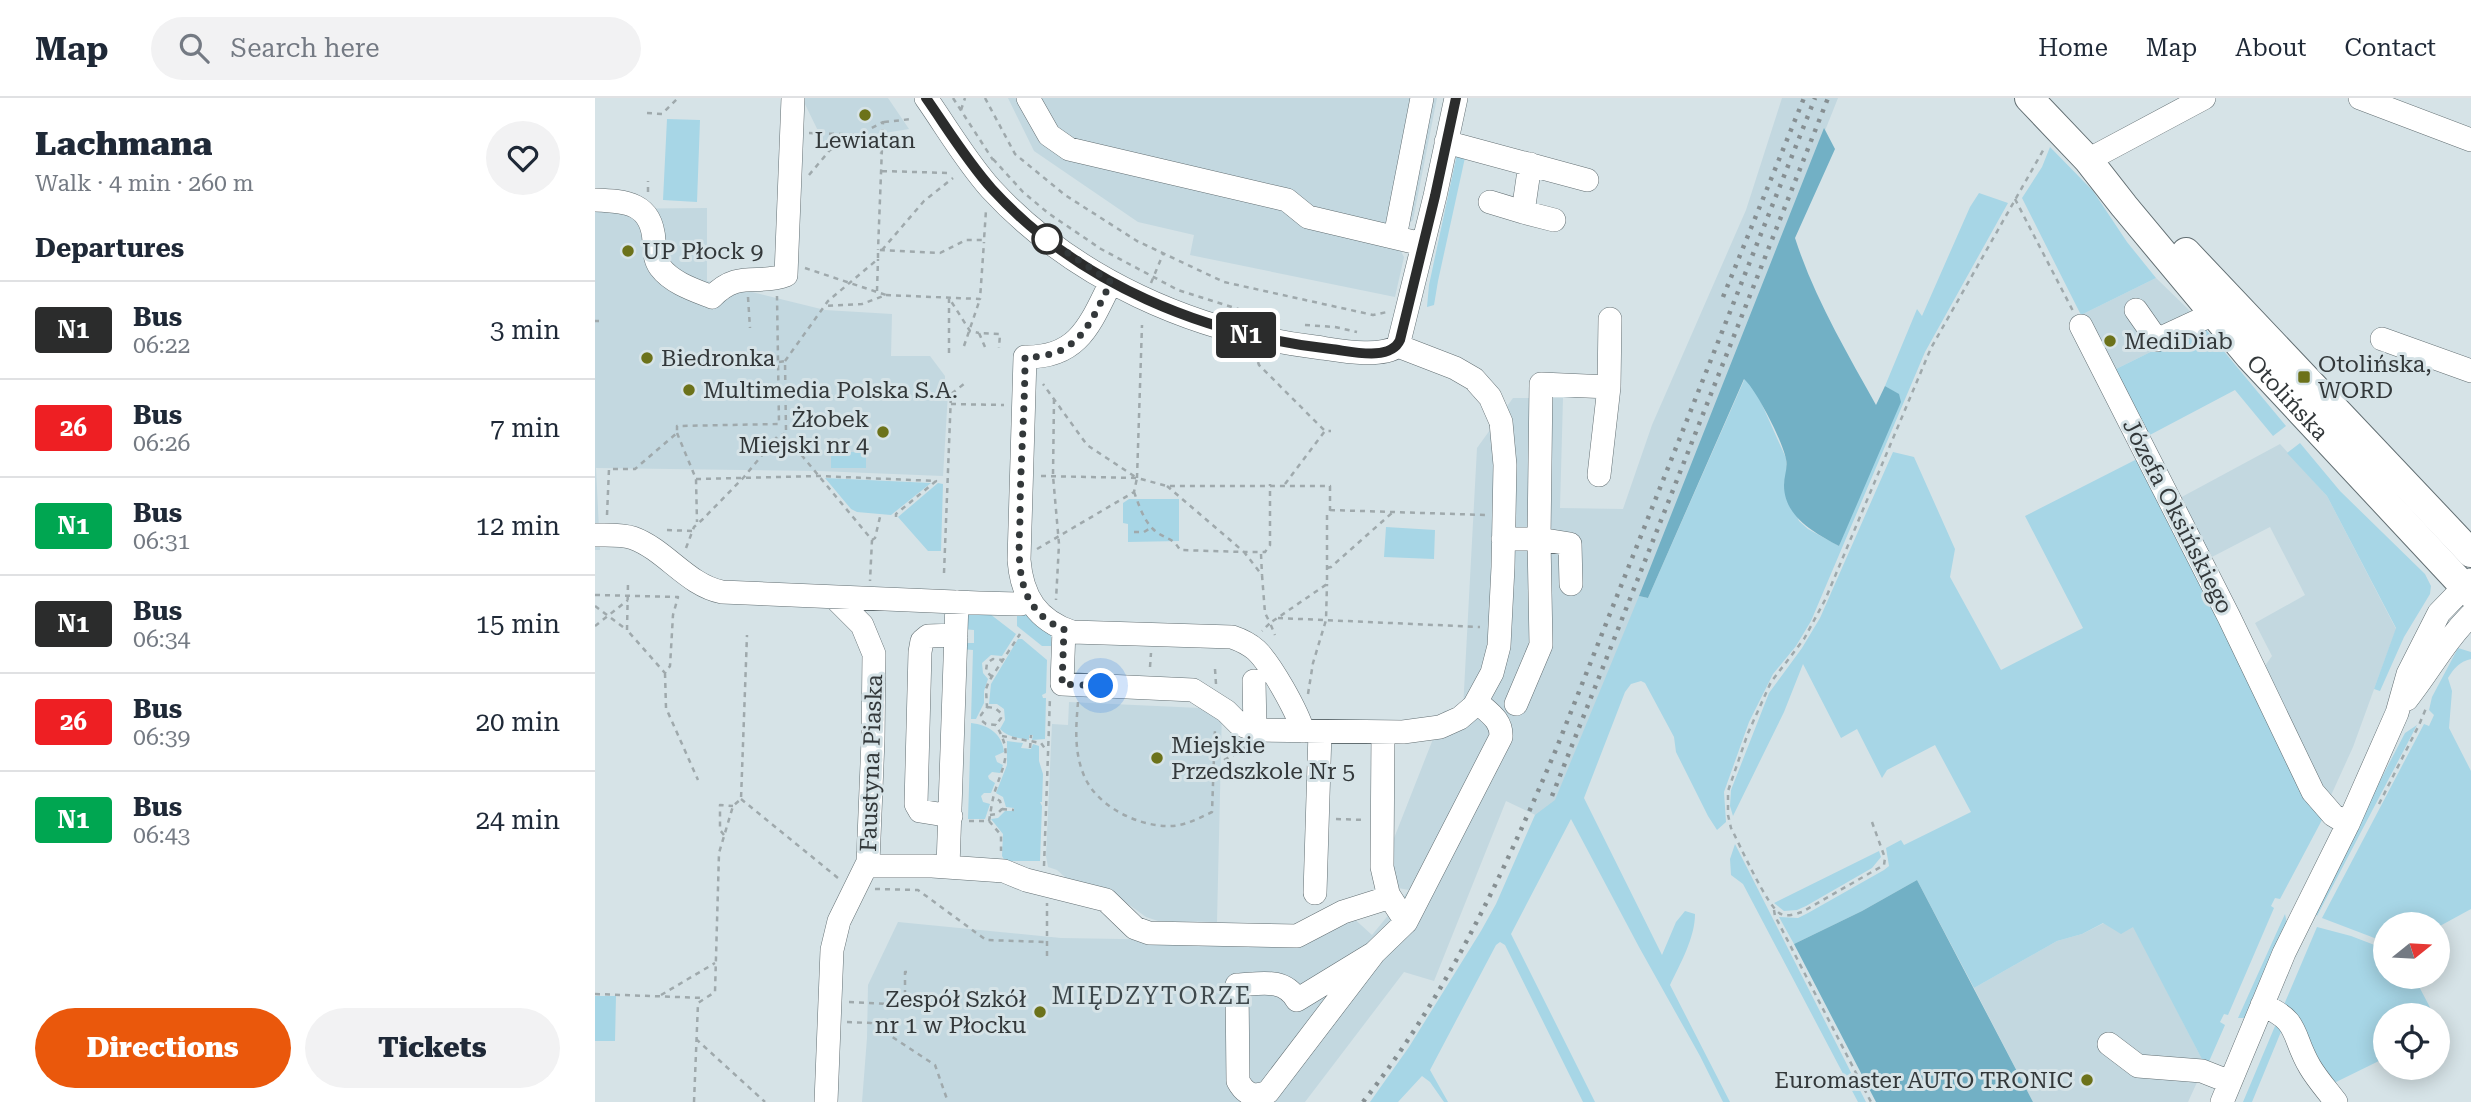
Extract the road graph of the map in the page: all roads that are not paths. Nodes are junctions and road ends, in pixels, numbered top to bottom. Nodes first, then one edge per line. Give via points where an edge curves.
1 (793, 98) edge
2 (926, 98) edge
3 (1028, 98) edge
4 (1423, 98) edge
5 (1456, 98) edge
6 (2029, 98) edge
7 (2204, 98) edge
8 (2360, 98) edge
9 (2471, 140) edge
10 (1446, 142) junction
11 (2088, 160) junction
12 (1530, 164) junction
13 (1587, 180) dead end
14 (595, 200) edge
15 (1490, 202) dead end
16 (1523, 212) junction
17 (1554, 220) dead end
18 (1395, 237) junction
19 (1422, 244) junction
20 (1111, 282) junction
21 (2136, 310) dead end
22 (2213, 314) junction
23 (1610, 319) dead end
24 (2081, 326) road end
25 (2382, 338) dead end
26 (1398, 346) junction
27 (2471, 371) edge
28 (1609, 387) junction
29 (1598, 475) dead end
30 (601, 535) edge
31 (1503, 539) junction
32 (1539, 539) junction
33 (2471, 553) edge
34 (1571, 584) dead end
35 (2469, 586) edge
36 (835, 598) junction
37 (1030, 600) junction
38 (957, 602) junction
39 (2471, 614) edge
40 (1059, 628) junction
41 (956, 635) junction
42 (1254, 681) dead end
43 (1517, 704) junction
44 (1480, 705) junction
45 (2397, 713) junction
46 (1255, 730) junction
47 (1311, 731) junction
48 (1383, 732) junction
49 (1501, 737) junction
50 (951, 818) junction
51 (2348, 824) junction
52 (948, 867) junction
53 (868, 868) junction
54 (1315, 893) dead end
55 (1388, 894) junction
56 (1406, 922) junction
57 (1374, 953) junction
58 (2262, 1005) junction
59 (2109, 1044) dead end
60 (2226, 1092) edge
61 (827, 1102) edge
62 (2336, 1102) edge

1 - 14 street via 782,272 746,278 722,287 712,297 672,279 660,267 648,216 629,203
2 - 20 street via 991,188 1014,211
3 - 18 street via 1049,135 1069,149 1287,200 1308,217
4 - 18 street
5 - 10 street
6 - 11 main road, Otolińska
7 - 11 street
8 - 9 street
10 - 12 street
10 - 19 street
11 - 22 main road, Otolińska
11 - 33 main road, Otolińska via 2137,194 2209,278
12 - 13 street
12 - 16 street
15 - 16 street
16 - 17 street
18 - 19 street
19 - 26 street
20 - 26 street via 1187,316 1255,337 1357,352 1385,352
20 - 37 street via 1079,339 1052,355 1025,357 1019,560
21 - 22 street via 2157,340
22 - 35 main road, Otolińska via 2361,478
23 - 28 street
24 - 51 street, Józefa Oksińskiego via 2313,792
25 - 27 street
26 - 31 street via 1462,372 1490,397 1503,432
28 - 29 street
28 - 32 street via 1541,384
30 - 36 street via 636,539 717,591
31 - 32 street
31 - 44 street via 1499,646
32 - 34 street via 1570,544
32 - 43 street via 1541,645
35 - 45 street via 2435,620 2408,674
36 - 38 street
36 - 53 street, Faustyna Piaska via 862,625 874,654
37 - 38 street via 1021,604
37 - 40 street
38 - 41 street
39 - 45 street via 2443,645
40 - 46 street via 1062,684 1193,690 1239,724
40 - 47 street via 1078,633 1232,637 1245,642 1259,653
41 - 50 street
41 - 50 street via 928,636 920,652 916,804 920,811
42 - 46 street
43 - 44 street via 1500,709
43 - 49 street
44 - 48 street via 1447,725
44 - 49 street via 1499,723
45 - 51 street
46 - 47 street
47 - 48 street
47 - 54 street via 1317,818
48 - 55 street via 1382,871
49 - 56 street
50 - 52 street
51 - 58 street
52 - 53 street
52 - 55 street via 1000,870 1106,900 1144,932 1288,937
53 - 61 street, Faustyna Piaska via 834,937
55 - 56 street
56 - 57 street
57 - 57 street via 1268,1092 1250,1095 1243,1090 1238,1081 1237,985 1282,985 1297,1000
58 - 60 street
58 - 62 street via 2288,1019 2309,1065
59 - 60 street via 2138,1066 2202,1071

